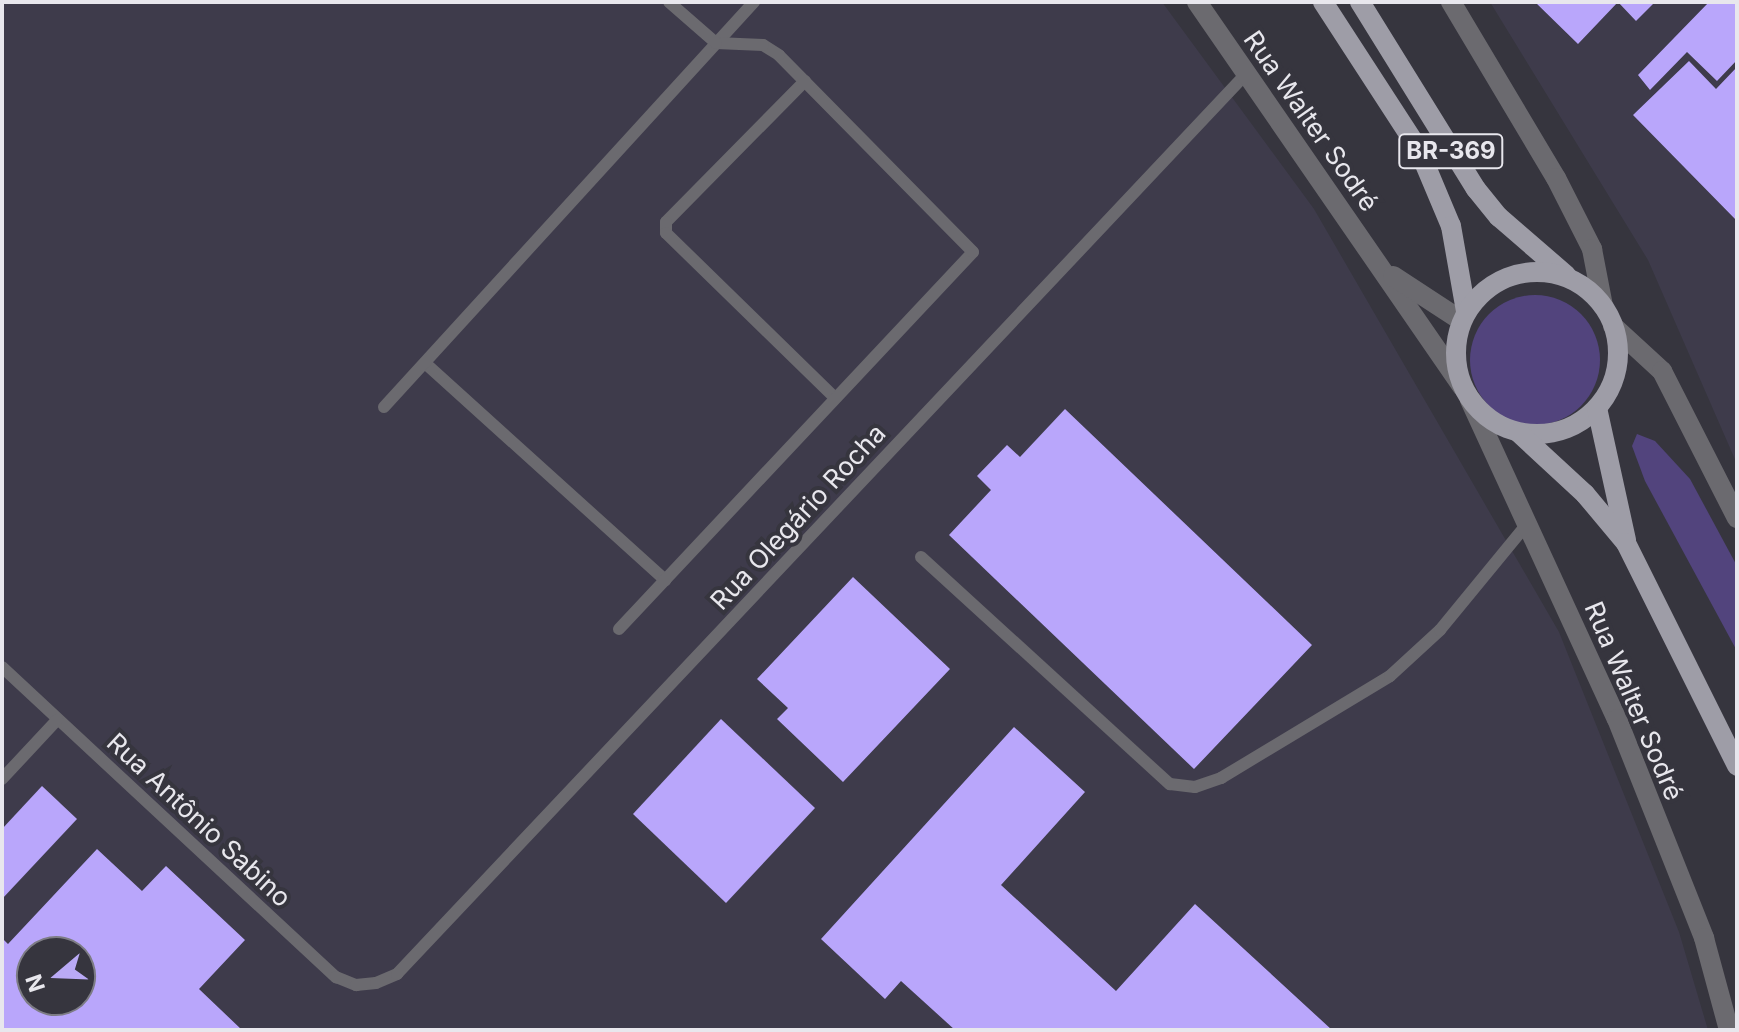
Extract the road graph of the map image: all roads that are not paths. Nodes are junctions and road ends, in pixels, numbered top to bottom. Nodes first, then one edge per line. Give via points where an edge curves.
1 (669, 2) edge
2 (754, 2) edge
3 (1197, 2) edge
4 (1323, 2) edge
5 (1360, 2) edge
6 (1451, 2) edge
7 (716, 43) junction
8 (1247, 73) junction
9 (805, 81) junction
10 (1383, 269) junction
11 (1569, 277) junction
12 (1603, 306) junction
13 (1464, 316) junction
14 (1613, 326) junction
15 (425, 363) junction
16 (1466, 393) junction
17 (835, 398) junction
18 (384, 407) dead end
19 (1597, 408) junction
20 (1519, 433) junction
21 (1737, 518) edge
22 (1527, 524) junction
23 (1626, 543) junction
24 (921, 557) dead end
25 (665, 580) junction
26 (619, 629) dead end
27 (2, 667) edge
28 (57, 720) junction
29 (1737, 766) edge
30 (2, 779) edge
31 (376, 983) joint
32 (1729, 1030) edge

1 - 7 lane
2 - 7 lane
3 - 8 street, Rua Walter Sodré
4 - 13 main road, BR-369 via 1419,150 1451,226
5 - 11 main road, BR-369 via 1476,189 1499,217
6 - 12 street via 1592,249
7 - 9 lane via 763,45
7 - 15 lane
8 - 10 street, Rua Walter Sodré
8 - 31 lane, Rua Olegário Rocha via 397,974
9 - 17 lane via 973,252
9 - 17 lane via 666,222 666,233
10 - 13 street, Rua Walter Sodré
10 - 16 street, Rua Walter Sodré
11 - 12 main road
11 - 13 main road via 1550,272 1511,275 1493,283
12 - 14 main road
13 - 16 main road via 1455,354
14 - 19 main road via 1616,371
14 - 21 street via 1662,371
15 - 18 lane
15 - 25 lane
16 - 20 main road via 1492,421
16 - 22 street, Rua Walter Sodré
17 - 25 lane
19 - 20 main road via 1561,431
19 - 23 main road
20 - 23 main road via 1585,494
22 - 24 lane via 1440,630 1390,676 1221,778 1195,787 1170,784
22 - 32 street, Rua Walter Sodré via 1617,719 1704,938
23 - 29 main road
25 - 26 lane
27 - 28 lane, Rua Antônio Sabino
28 - 30 lane
28 - 31 lane, Rua Antônio Sabino via 336,977 356,985

